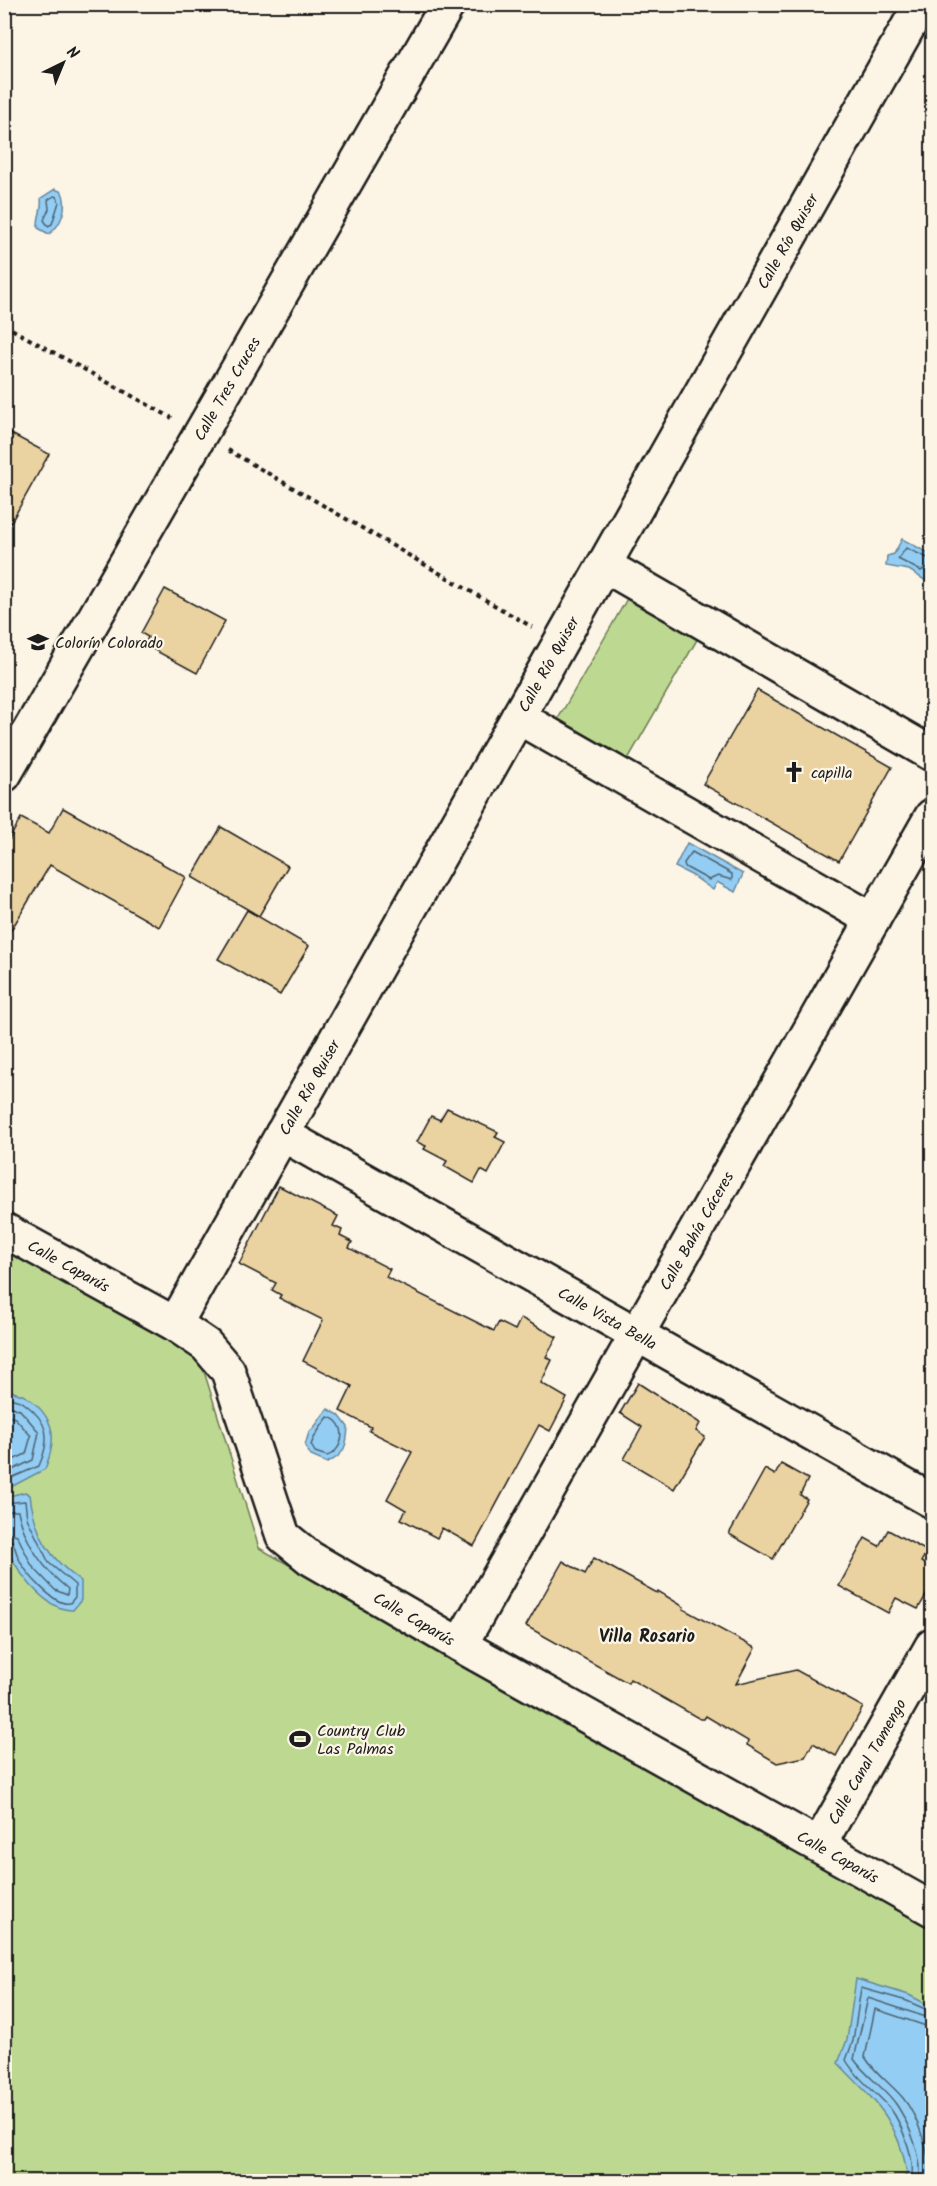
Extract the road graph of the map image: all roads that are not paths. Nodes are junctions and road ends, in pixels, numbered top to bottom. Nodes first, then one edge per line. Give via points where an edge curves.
1 (448, 4) edge
2 (921, 4) edge
3 (604, 565) junction
4 (518, 717) junction
5 (933, 754) edge
6 (4, 775) edge
7 (928, 836) edge
8 (873, 920) junction
9 (282, 1134) junction
10 (4, 1230) edge
11 (175, 1324) junction
12 (636, 1336) junction
13 (933, 1501) edge
14 (460, 1645) junction
15 (933, 1646) edge
16 (819, 1845) junction
17 (933, 1909) edge

1 - 6 street, Calle Tres Cruces
2 - 3 street, Calle Río Quiser
3 - 4 street, Calle Río Quiser
3 - 5 street
4 - 8 street
4 - 9 street, Calle Río Quiser
7 - 8 street, Calle Bahía Cáceres
8 - 12 street, Calle Bahía Cáceres
9 - 11 street, Calle Río Quiser
9 - 12 street, Calle Vista Bella
10 - 11 street, Calle Caparús
11 - 14 street, Calle Caparús via 206,1345 228,1371 283,1536 310,1558
12 - 13 street, Calle Vista Bella
12 - 14 street, Calle Bahía Cáceres
14 - 16 street, Calle Caparús
15 - 16 street, Calle Canal Tamengo
16 - 17 street, Calle Caparús

